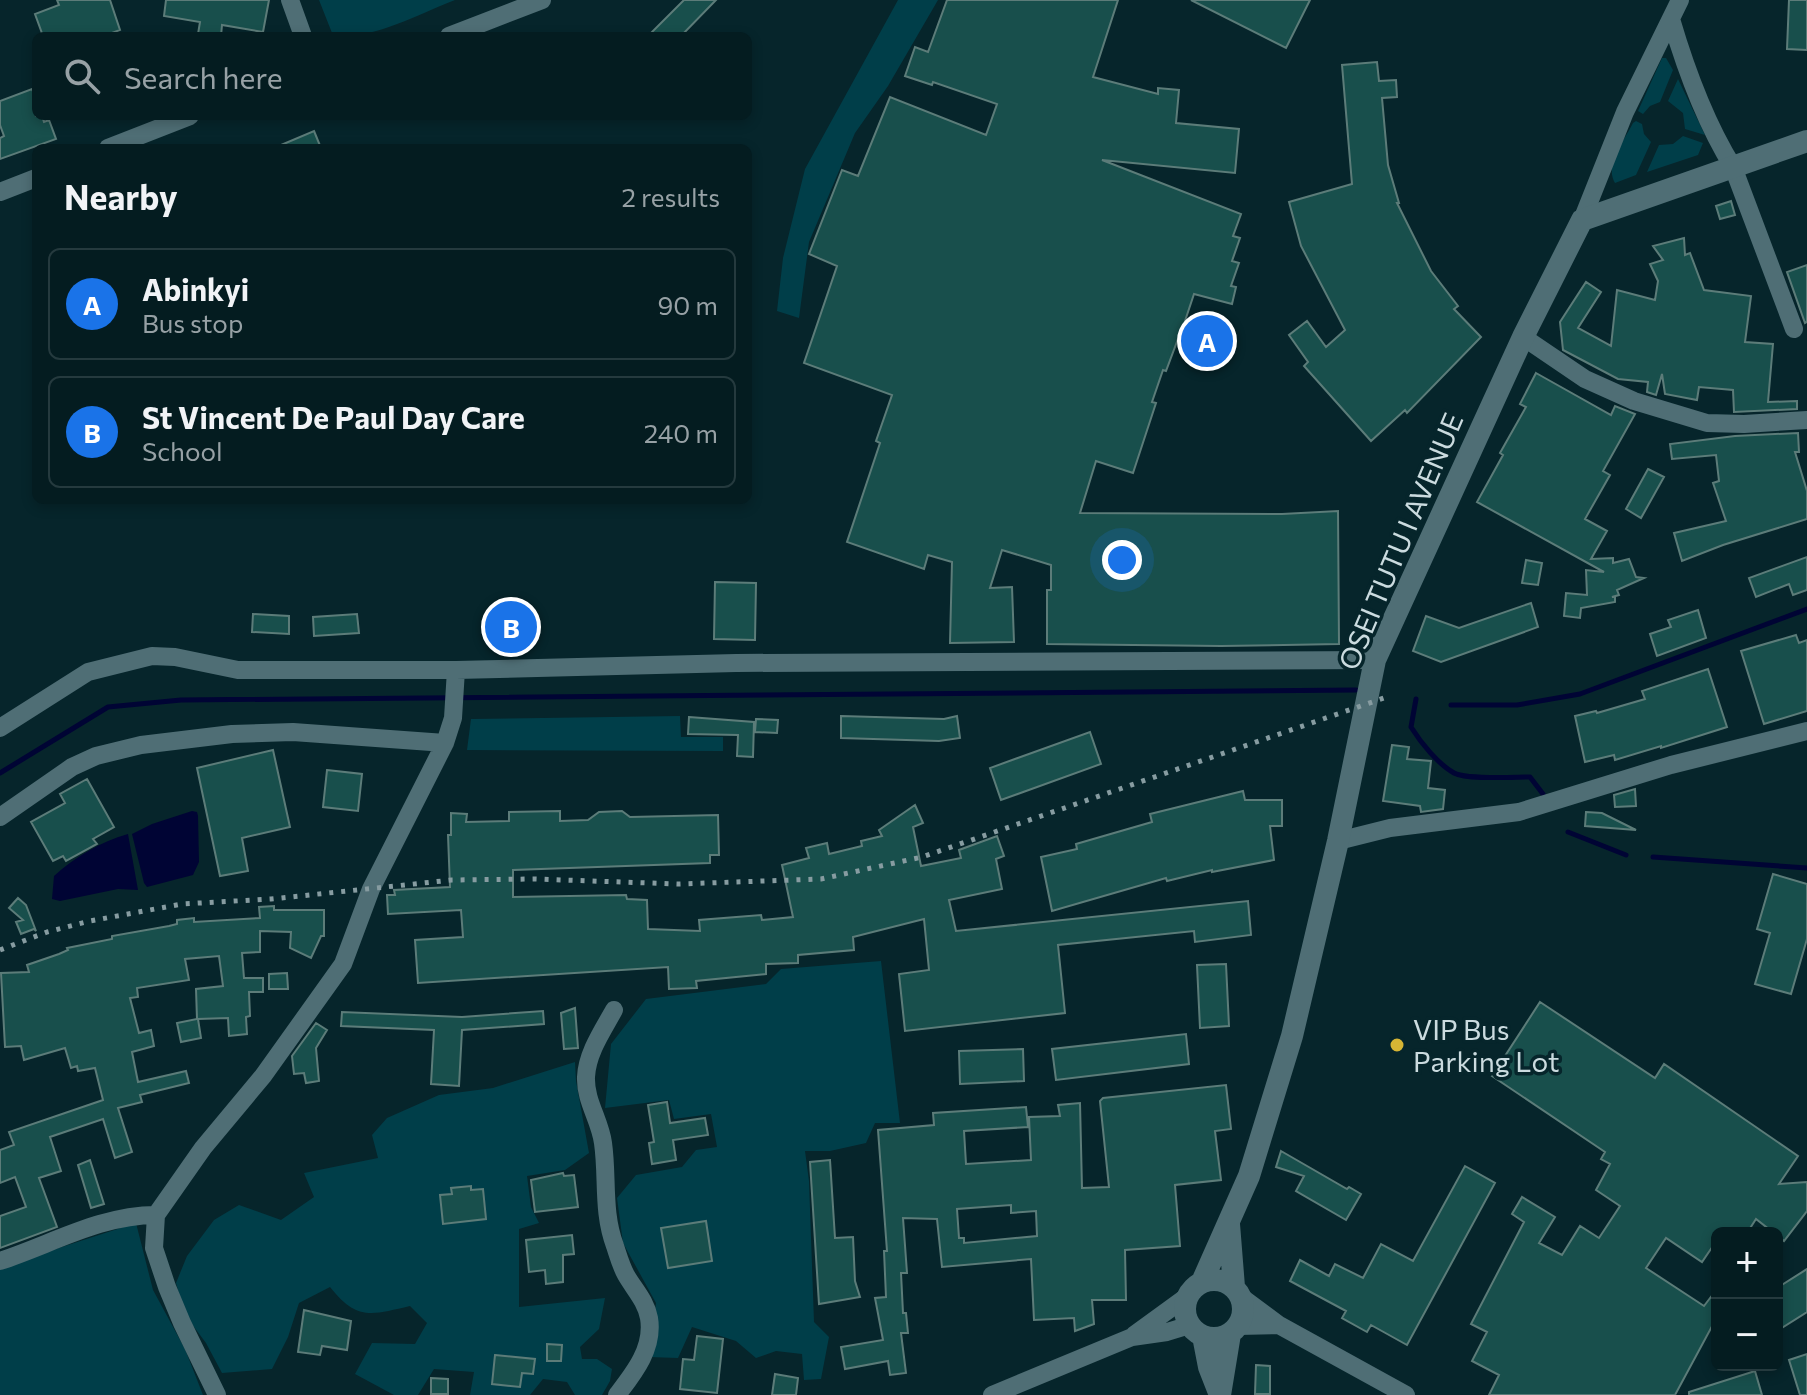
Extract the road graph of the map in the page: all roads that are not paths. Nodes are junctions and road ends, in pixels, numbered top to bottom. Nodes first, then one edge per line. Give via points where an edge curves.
1 (290, 0) edge
2 (542, 0) edge
3 (1680, 0) edge
4 (1671, 19) junction
5 (302, 32) edge
6 (459, 32) edge
7 (180, 120) edge
8 (1807, 141) edge
9 (118, 144) edge
10 (1733, 167) junction
11 (32, 180) edge
12 (0, 192) edge
13 (1582, 220) junction
14 (1794, 329) dead end
15 (1523, 337) junction
16 (1807, 420) edge
17 (1375, 660) junction
18 (456, 678) junction
19 (0, 728) edge
20 (1807, 731) edge
21 (445, 743) junction
22 (0, 817) edge
23 (1338, 841) junction
24 (614, 1010) dead end
25 (156, 1215) junction
26 (1229, 1223) junction
27 (0, 1261) edge
28 (1195, 1289) junction
29 (1237, 1292) junction
30 (1279, 1325) junction
31 (1196, 1330) junction
32 (1234, 1330) junction
33 (1132, 1337) junction
34 (217, 1395) edge
35 (617, 1395) edge
36 (992, 1395) edge
37 (1220, 1395) edge
38 (1406, 1395) edge

1 - 5 street
2 - 6 street
3 - 4 street
4 - 10 street via 1718,144
4 - 13 street via 1625,112
7 - 9 street
8 - 10 street
10 - 13 street
10 - 14 street
11 - 12 street
13 - 15 street, OSEI TUTU I AVENUE
15 - 16 street via 1585,379 1692,419 1744,424
15 - 17 street, OSEI TUTU I AVENUE
17 - 18 street via 736,663
17 - 23 street, OSEI TUTU I AVENUE
18 - 19 street via 238,670 152,656 88,672
18 - 21 street
20 - 23 street via 1671,765 1519,812 1390,828
21 - 22 street via 293,732 141,745 72,767
21 - 25 street via 371,889 343,964
23 - 26 street, OSEI TUTU I AVENUE via 1292,1036
24 - 35 street via 588,1061 586,1079 603,1139 611,1237 649,1319 648,1345
25 - 27 street via 108,1220
25 - 34 street via 154,1248 167,1287
26 - 28 street, OSEI TUTU I AVENUE
26 - 29 street, OSEI TUTU I AVENUE
28 - 29 street via 1213,1280
28 - 31 street via 1186,1315
28 - 33 street
29 - 30 street
29 - 32 street via 1243,1306
30 - 32 street
30 - 38 street
31 - 32 street via 1217,1338
31 - 33 street
31 - 37 street
32 - 37 street
33 - 36 street

